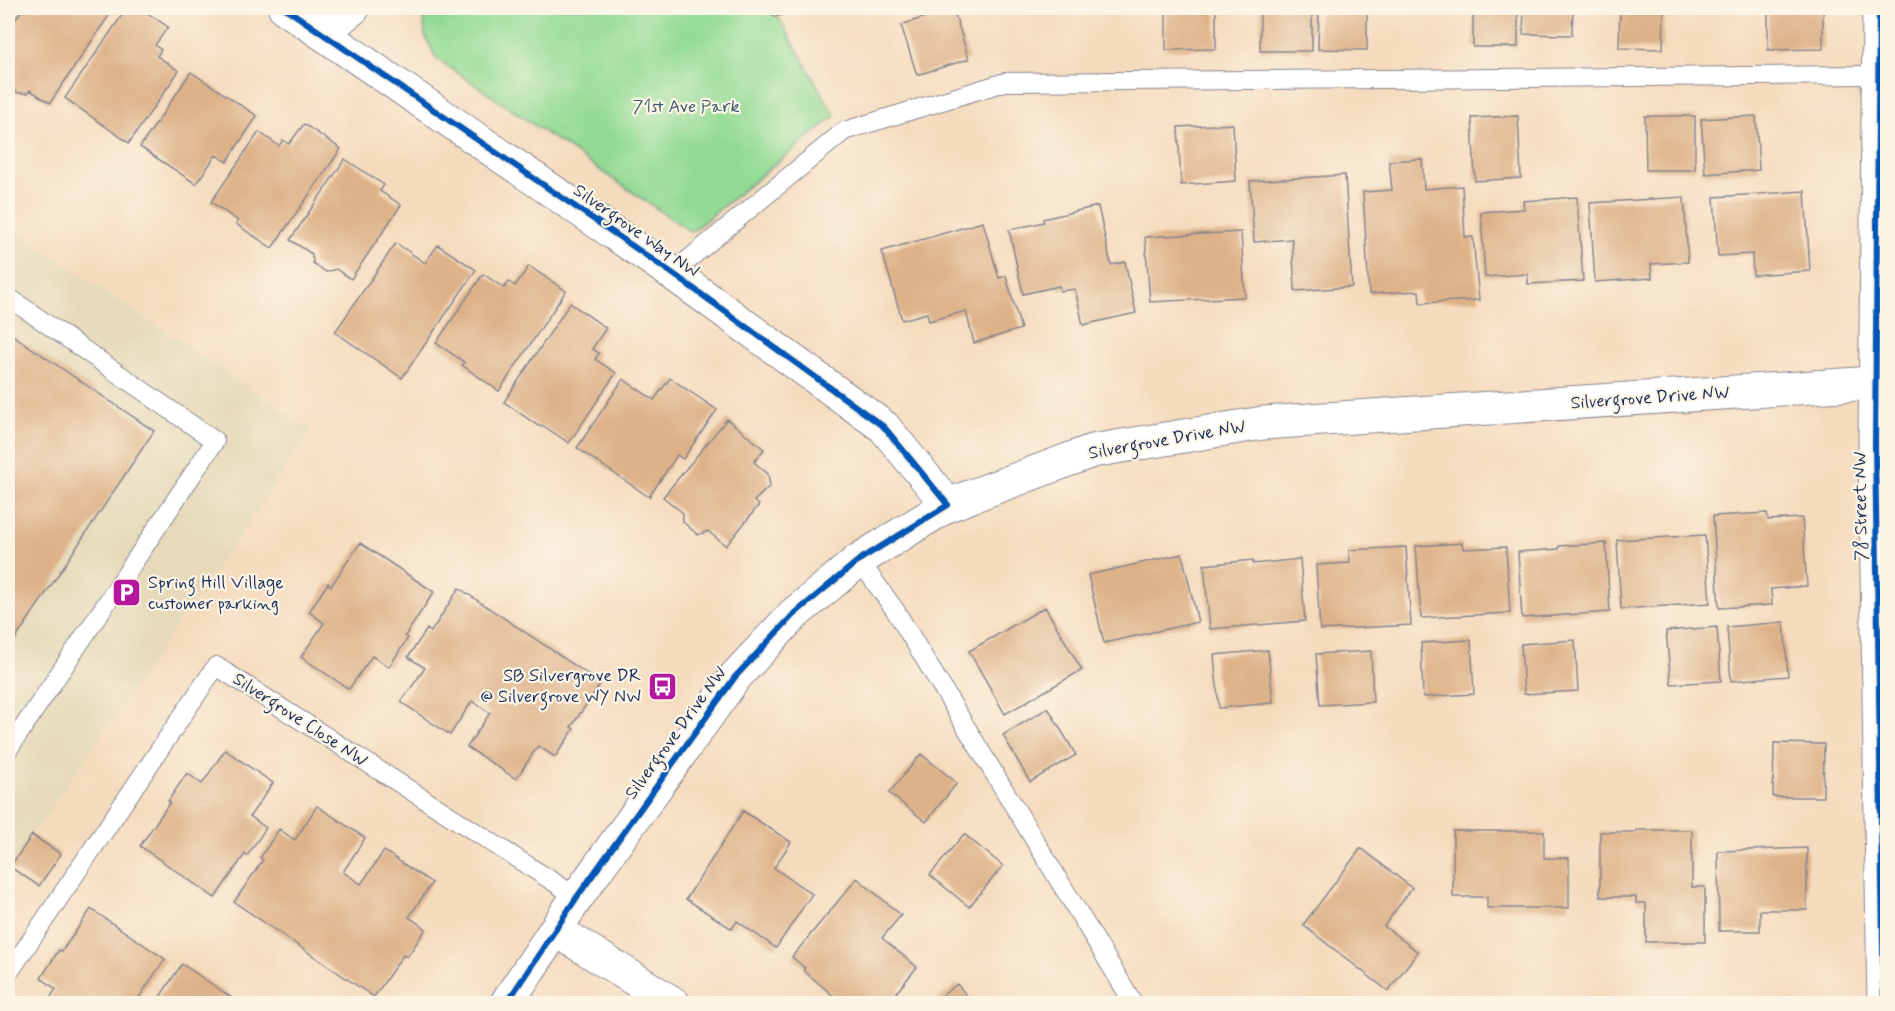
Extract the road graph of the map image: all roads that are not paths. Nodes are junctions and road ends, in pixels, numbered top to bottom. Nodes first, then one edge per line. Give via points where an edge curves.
1 (285, 8) edge
2 (353, 8) edge
3 (1879, 8) edge
4 (322, 32) junction
5 (1880, 75) junction
6 (672, 273) junction
7 (8, 297) edge
8 (1881, 382) edge
9 (948, 505) junction
10 (859, 560) junction
11 (8, 750) edge
12 (577, 897) junction
13 (556, 930) junction
14 (8, 974) edge
15 (506, 1004) edge
16 (674, 1004) edge
17 (1134, 1004) edge
18 (1884, 1004) edge

1 - 4 street, Silvergrove Way NW
2 - 4 street
3 - 5 street, 78 Street NW
4 - 6 street, Silvergrove Way NW
5 - 6 lane via 1005,82 844,131
5 - 8 street, 78 Street NW
6 - 9 street, Silvergrove Way NW via 884,427
7 - 11 lane via 214,441
8 - 9 street, Silvergrove Drive NW via 1263,423 1092,451
8 - 18 street, 78 Street NW
9 - 10 street, Silvergrove Drive NW
10 - 12 street, Silvergrove Drive NW via 793,615 735,677
10 - 17 lane via 896,610
12 - 13 street, Silvergrove Drive NW
12 - 14 lane, Silvergrove Close NW via 216,666
13 - 15 street, Silvergrove Drive NW
13 - 16 street

